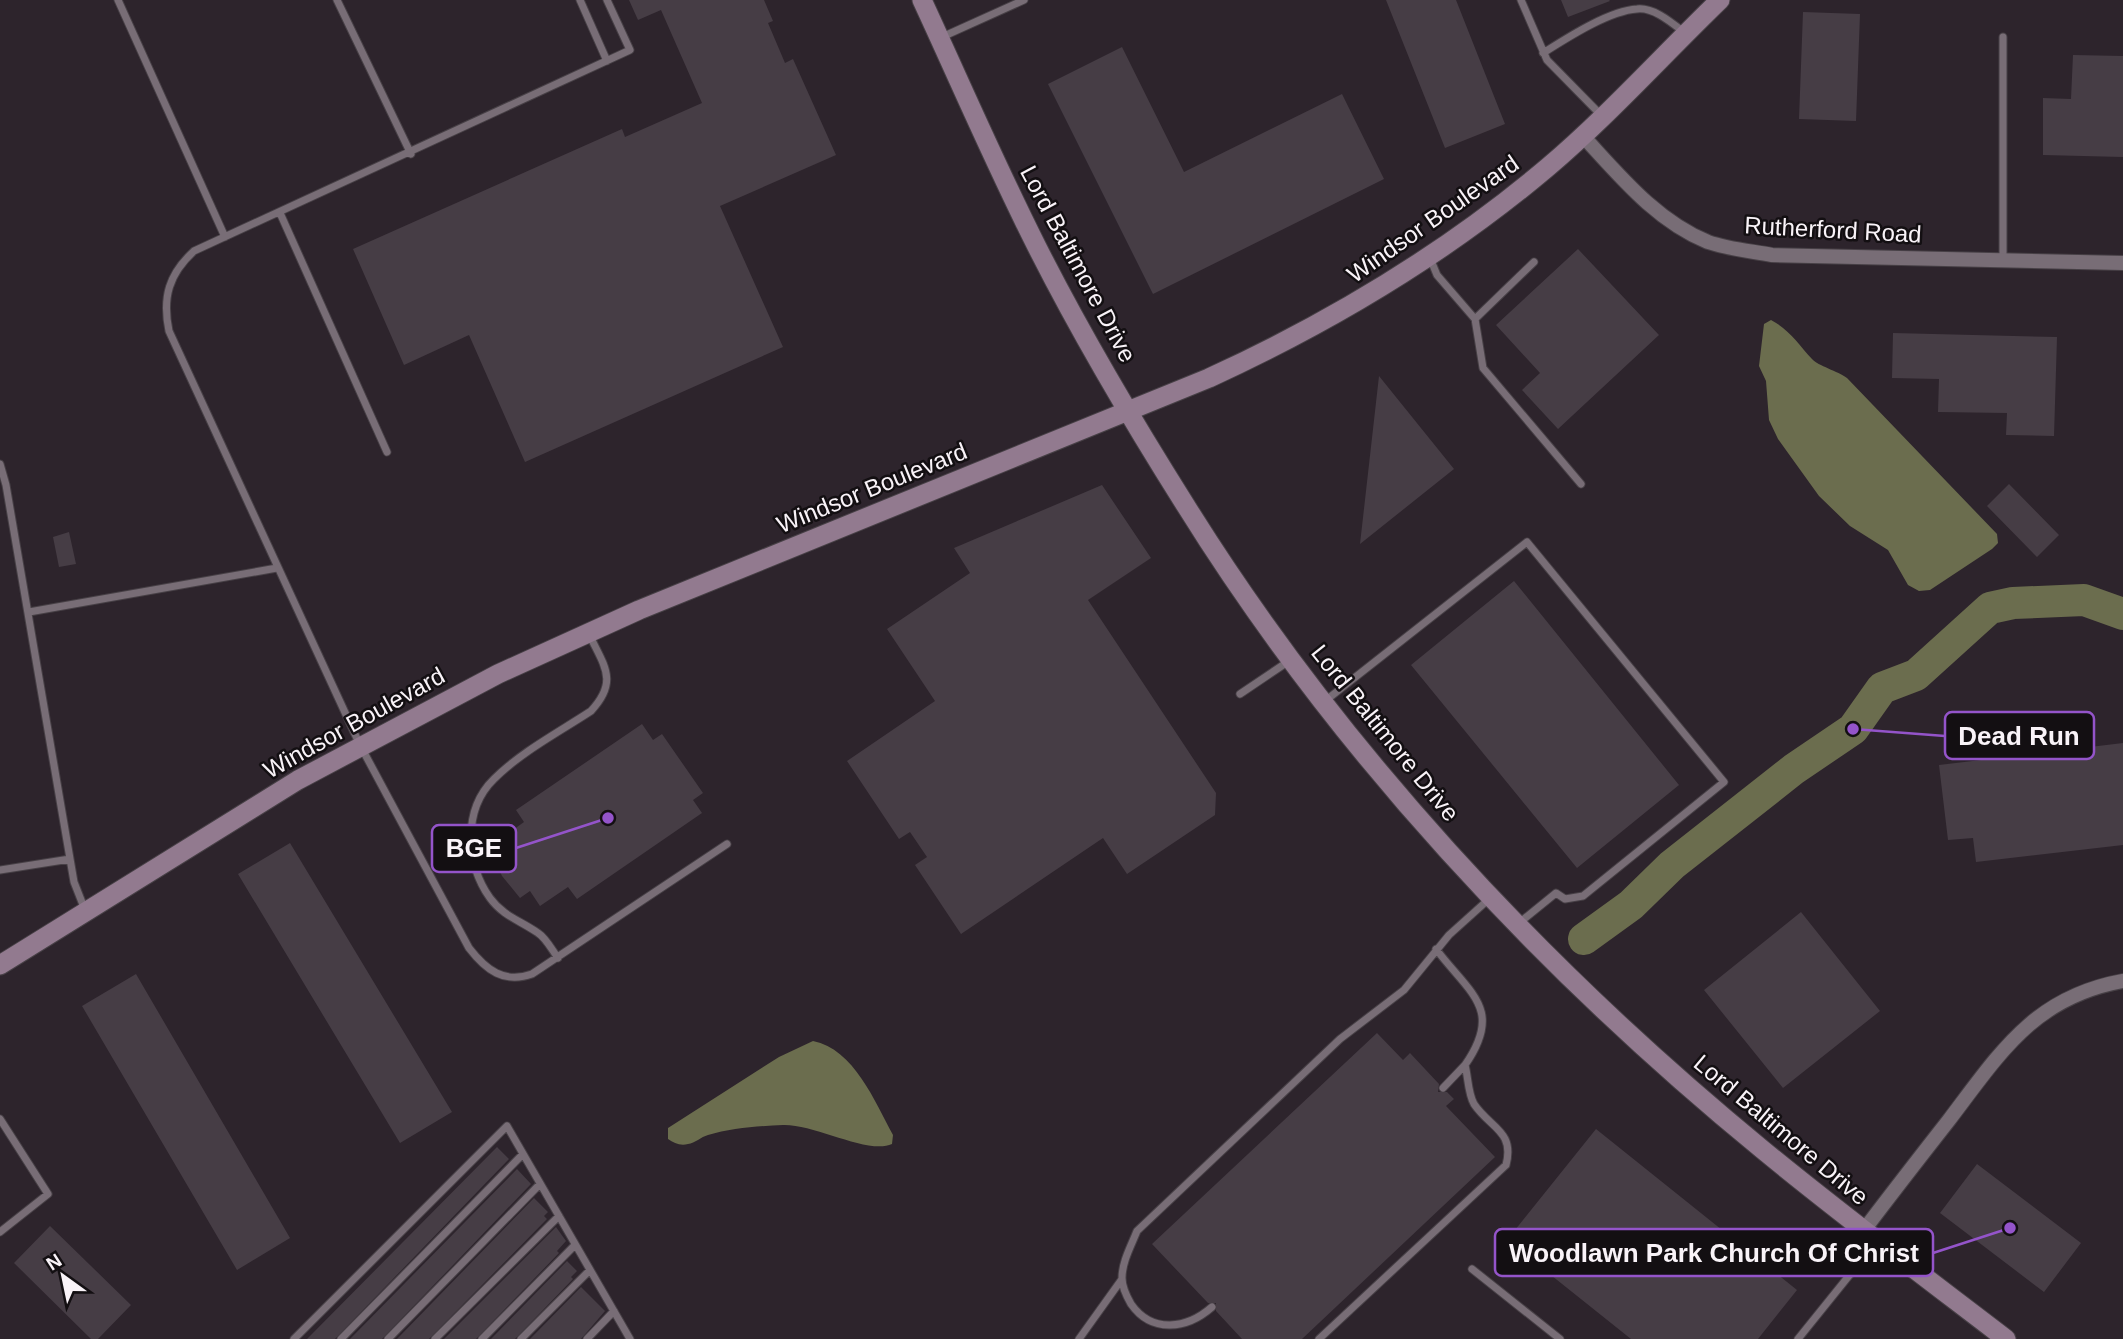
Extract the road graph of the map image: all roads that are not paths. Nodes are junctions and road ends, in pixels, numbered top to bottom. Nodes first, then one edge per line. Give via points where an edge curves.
1 (118, 0) edge
2 (337, 0) edge
3 (580, 0) edge
4 (607, 0) edge
5 (922, 0) edge
6 (1024, 0) edge
7 (1521, 0) edge
8 (1720, 0) edge
9 (1686, 33) junction
10 (2003, 37) dead end
11 (940, 38) junction
12 (1543, 53) junction
13 (607, 61) junction
14 (1601, 116) junction
15 (1582, 135) junction
16 (411, 154) junction
17 (281, 213) junction
18 (225, 237) junction
19 (1430, 258) junction
20 (2003, 260) junction
21 (1534, 262) dead end
22 (2123, 263) edge
23 (1475, 319) junction
24 (1127, 410) junction
25 (387, 452) dead end
26 (0, 464) edge
27 (1581, 484) dead end
28 (277, 569) junction
29 (29, 612) junction
30 (589, 633) junction
31 (1292, 659) junction
32 (1240, 694) dead end
33 (1325, 702) junction
34 (360, 745) junction
35 (727, 844) dead end
36 (69, 859) junction
37 (0, 870) edge
38 (1492, 896) junction
39 (85, 911) junction
40 (1519, 923) junction
41 (1436, 949) junction
42 (558, 958) junction
43 (0, 965) edge
44 (2123, 981) edge
45 (1465, 1065) junction
46 (1443, 1088) dead end
47 (0, 1119) edge
48 (523, 1154) junction
49 (540, 1184) junction
50 (559, 1216) junction
51 (0, 1232) edge
52 (1871, 1236) junction
53 (575, 1245) junction
54 (1472, 1269) dead end
55 (590, 1270) junction
56 (1122, 1279) junction
57 (1212, 1307) dead end
58 (614, 1311) junction
59 (294, 1339) edge
60 (341, 1339) edge
61 (388, 1339) edge
62 (435, 1339) edge
63 (482, 1339) edge
64 (521, 1339) edge
65 (587, 1339) edge
66 (630, 1339) edge
67 (1079, 1339) edge
68 (1319, 1339) edge
69 (1560, 1339) edge
70 (1798, 1339) edge
71 (2006, 1339) edge

1 - 18 lane
2 - 16 lane
3 - 13 lane
4 - 13 lane via 630,50
5 - 11 main road, Lord Baltimore Drive
6 - 11 lane
7 - 12 lane
8 - 9 main road, Windsor Boulevard
9 - 12 lane via 1638,8 1580,31
9 - 14 main road, Windsor Boulevard
10 - 20 lane
11 - 24 main road, Lord Baltimore Drive via 1037,246
12 - 14 lane
13 - 16 lane
14 - 15 main road, Windsor Boulevard
15 - 19 main road, Windsor Boulevard via 1549,167
15 - 20 street, Rutherford Road via 1656,211 1710,242 1772,255
16 - 17 lane
17 - 18 lane
17 - 25 lane
18 - 28 lane via 183,261 166,293 165,312 169,331
19 - 23 lane via 1437,275
19 - 24 main road, Windsor Boulevard via 1277,347
20 - 22 street, Rutherford Road
21 - 23 lane
23 - 27 lane via 1483,368
24 - 30 main road, Windsor Boulevard
24 - 31 main road, Lord Baltimore Drive via 1188,510
26 - 29 lane
28 - 29 lane
28 - 34 lane
29 - 36 lane
30 - 34 main road, Windsor Boulevard
30 - 42 lane via 608,676 602,699 492,780 477,806 470,837 479,878 490,898 502,911 541,934
31 - 32 lane
31 - 33 main road, Lord Baltimore Drive
33 - 38 main road, Lord Baltimore Drive via 1438,839
33 - 40 lane via 1527,542 1724,782 1583,896 1565,899 1556,893
34 - 39 main road, Windsor Boulevard
34 - 42 lane via 481,963 494,973 520,979
35 - 42 lane
36 - 37 lane
36 - 39 lane
38 - 40 main road, Lord Baltimore Drive
38 - 41 lane
39 - 43 main road, Windsor Boulevard
40 - 52 main road, Lord Baltimore Drive via 1672,1071
41 - 45 lane via 1481,1007 1485,1025 1480,1044
41 - 56 lane via 1404,990 1340,1039 1138,1231 1126,1255
44 - 52 street via 2077,994 2011,1038
45 - 46 lane
45 - 68 lane via 1473,1102 1510,1150 1506,1165
47 - 51 lane via 48,1194
48 - 49 lane
48 - 59 lane via 507,1126
48 - 60 lane
49 - 50 lane
49 - 61 lane
50 - 53 lane
50 - 62 lane
52 - 70 lane
52 - 71 main road, Lord Baltimore Drive
53 - 55 lane
53 - 63 lane
54 - 69 lane
55 - 58 lane
55 - 64 lane
56 - 57 lane via 1126,1296 1151,1323 1187,1323
56 - 67 lane
58 - 65 lane
58 - 66 lane

